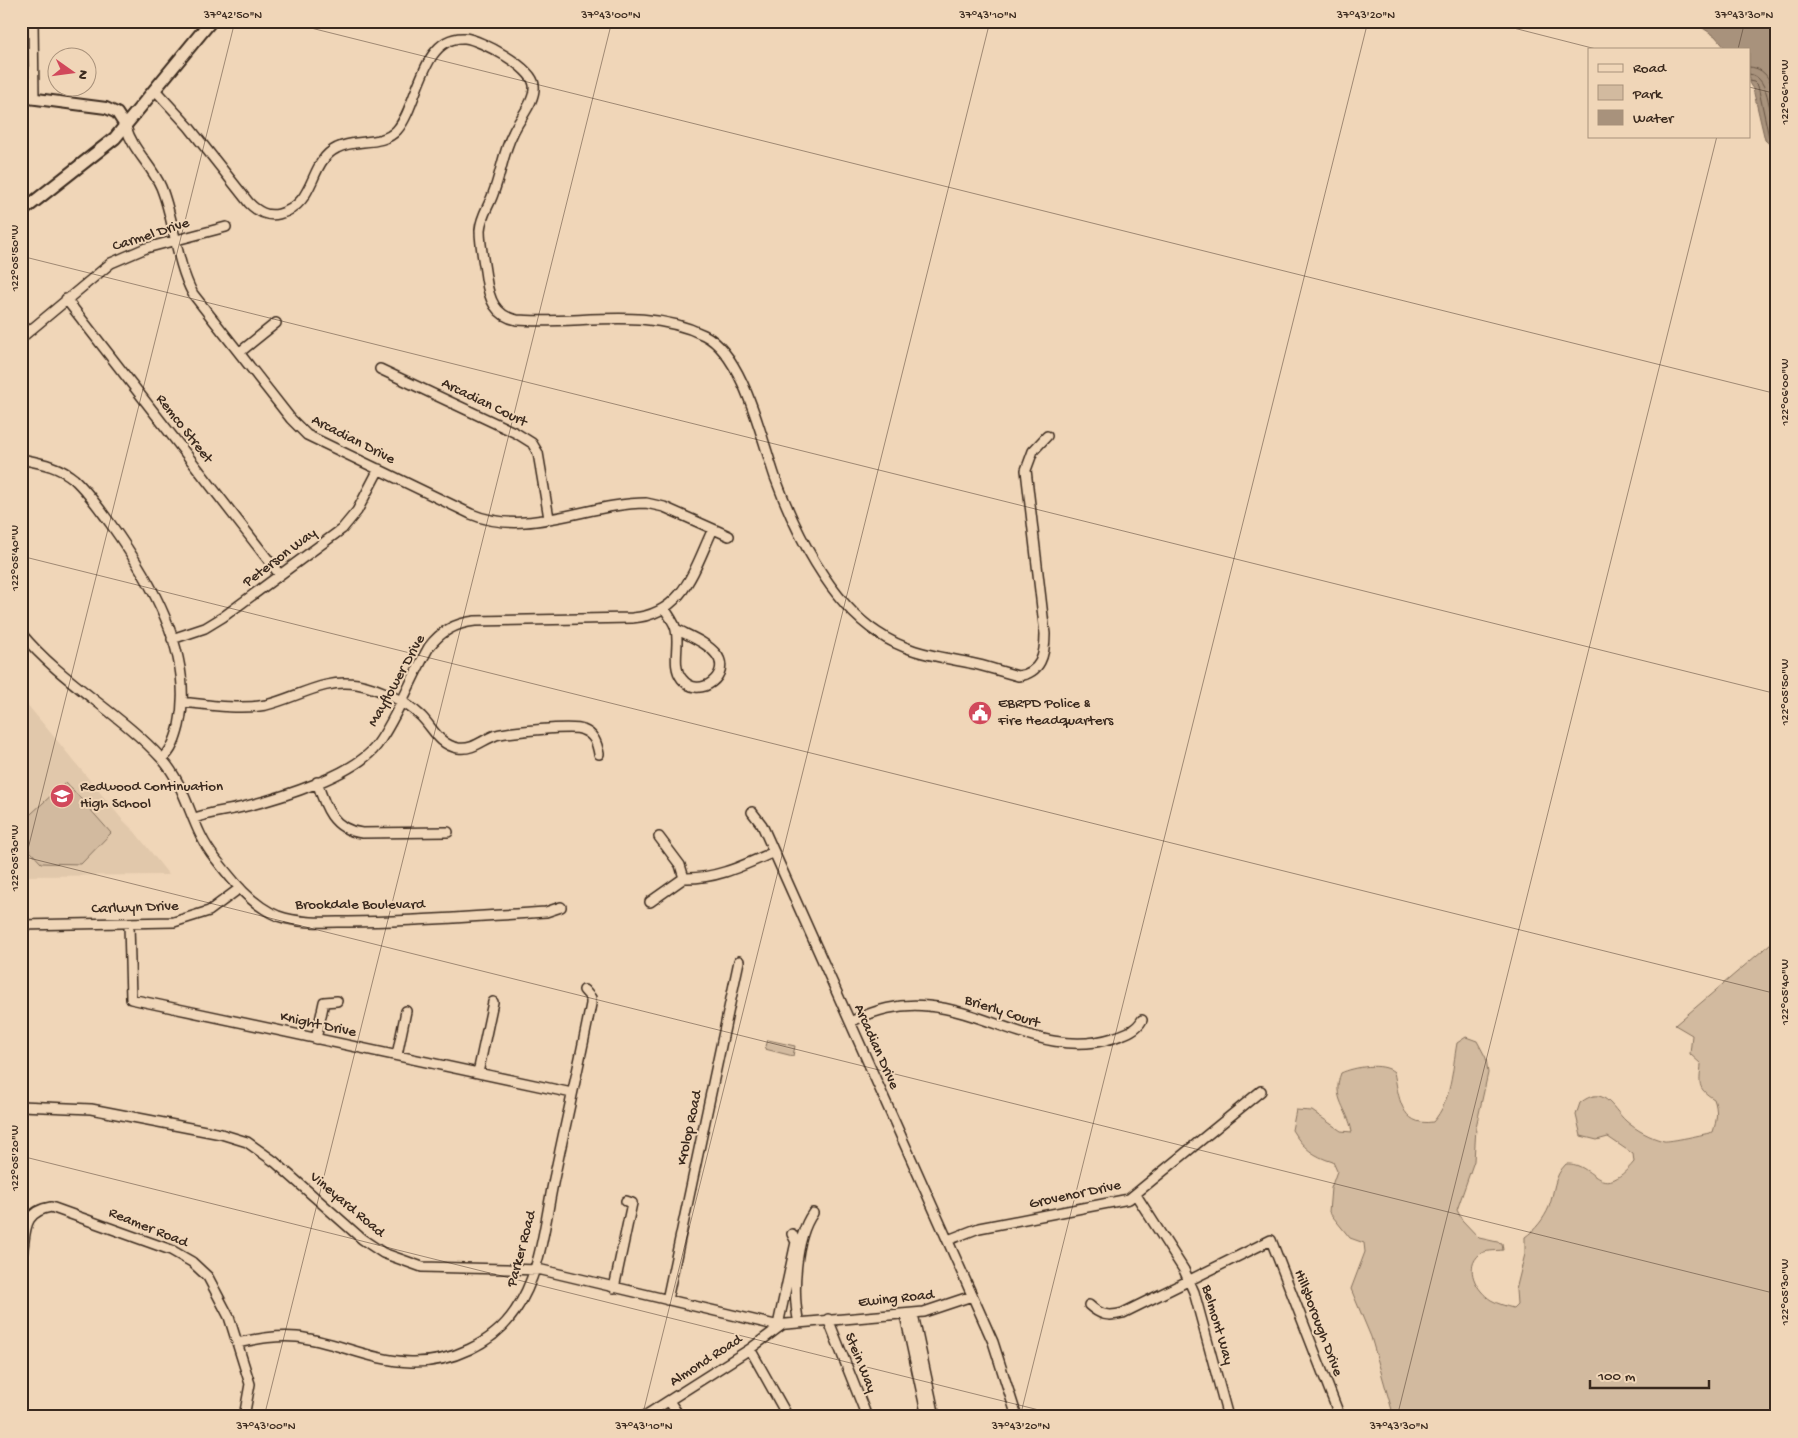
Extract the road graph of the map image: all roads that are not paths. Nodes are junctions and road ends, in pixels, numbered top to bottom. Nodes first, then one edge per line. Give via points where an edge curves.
1 (33, 21) edge
2 (205, 21) edge
3 (211, 21) edge
4 (198, 35) junction
5 (156, 91) junction
6 (21, 97) edge
7 (34, 99) junction
8 (126, 127) junction
9 (21, 212) edge
10 (226, 226) dead end
11 (175, 240) junction
12 (66, 300) junction
13 (276, 323) dead end
14 (21, 338) edge
15 (240, 352) junction
16 (380, 369) dead end
17 (1047, 436) dead end
18 (21, 459) edge
19 (379, 470) junction
20 (549, 518) junction
21 (713, 529) junction
22 (729, 536) dead end
23 (280, 575) junction
24 (665, 609) junction
25 (676, 629) junction
26 (21, 633) edge
27 (172, 639) junction
28 (182, 702) junction
29 (400, 702) junction
30 (599, 754) dead end
31 (162, 759) junction
32 (318, 782) junction
33 (752, 812) dead end
34 (195, 818) junction
35 (448, 832) dead end
36 (659, 837) dead end
37 (774, 852) junction
38 (684, 878) junction
39 (240, 888) junction
40 (650, 902) dead end
41 (561, 907) dead end
42 (130, 924) junction
43 (21, 925) edge
44 (739, 961) dead end
45 (584, 990) dead end
46 (337, 1001) dead end
47 (493, 1002) dead end
48 (406, 1012) dead end
49 (1142, 1020) dead end
50 (850, 1022) junction
51 (316, 1039) junction
52 (397, 1055) junction
53 (478, 1073) junction
54 (1261, 1090) dead end
55 (572, 1093) junction
56 (21, 1106) edge
57 (1136, 1195) junction
58 (626, 1201) dead end
59 (813, 1213) dead end
60 (792, 1234) dead end
61 (948, 1240) junction
62 (21, 1258) edge
63 (534, 1270) junction
64 (1189, 1280) junction
65 (614, 1288) junction
66 (972, 1296) junction
67 (667, 1300) junction
68 (1089, 1305) dead end
69 (909, 1314) junction
70 (828, 1319) junction
71 (799, 1323) junction
72 (780, 1325) junction
73 (237, 1343) junction
74 (750, 1349) junction
75 (669, 1401) junction
76 (244, 1417) edge
77 (643, 1417) edge
78 (680, 1417) edge
79 (788, 1417) edge
80 (867, 1417) edge
81 (928, 1417) edge
82 (935, 1417) edge
83 (1017, 1417) edge
84 (1228, 1417) edge
85 (1340, 1417) edge

1 - 7 street
2 - 4 main road
3 - 4 main road
4 - 5 main road
5 - 8 main road
5 - 17 street via 249,203 261,213 274,215 286,212 301,202 321,164 332,151 347,144 382,140 397,130 430,58 445,43 457,38 471,39 522,66 532,78 534,93 512,133 481,222 481,243 491,301 500,312 517,320 608,317 660,322 694,330 717,343 738,375 776,479 801,534 829,582 866,625 910,650 1018,676 1028,674 1039,665 1045,652 1045,629 1026,470 1033,451
6 - 7 street
7 - 8 street via 109,109 117,113
8 - 9 main road
8 - 11 street, Arcadian Drive via 134,147 160,184
10 - 11 street, Carmel Drive
11 - 12 street, Carmel Drive via 111,263
11 - 15 street, Arcadian Drive via 185,278 193,294
12 - 14 street, Carmel Drive
12 - 23 street, Remco Street
13 - 15 street
15 - 19 street, Arcadian Drive via 290,419 307,435
16 - 20 street, Arcadian Court via 532,443 540,461
18 - 27 street via 60,470 89,495 138,565
19 - 20 street, Arcadian Drive via 493,522 517,523
19 - 23 street, Peterson Way via 352,519
20 - 21 street, Arcadian Drive via 646,503
21 - 22 street, Arcadian Drive
21 - 24 street, Mayflower Drive via 686,585
23 - 27 street, Peterson Way via 214,623
24 - 25 street
24 - 29 street, Mayflower Drive via 632,618 463,623 433,641
25 - 25 street via 710,649 718,658 719,672 710,684 699,688 682,679 677,665
26 - 31 street, Brookdale Boulevard via 48,663
27 - 28 street via 181,676
28 - 29 street via 258,706 343,682 366,686
28 - 31 street via 175,738
29 - 30 street via 420,716 439,738 455,747 474,747 499,734 575,727 593,737
29 - 32 street, Mayflower Drive via 370,753 350,769
31 - 34 street, Brookdale Boulevard
32 - 34 street, Mayflower Drive via 252,805
32 - 35 street via 331,817 349,831
33 - 37 street, Arcadian Drive
34 - 39 street, Brookdale Boulevard via 211,853
36 - 38 street via 680,865
37 - 38 street via 709,877
37 - 50 street, Arcadian Drive
38 - 40 street
39 - 41 street, Brookdale Boulevard via 268,911 309,922 385,922 550,912
39 - 42 street, Carlwyn Drive via 209,911 186,920
42 - 43 street, Carlwyn Drive
42 - 51 street, Knight Drive via 131,999
44 - 67 street, Krolop Road
45 - 55 street, Parker Road via 591,998 591,1004
46 - 51 street via 324,1002
47 - 53 street
48 - 52 street
49 - 50 street, Brierly Court via 1137,1028 1122,1035 1078,1044 1047,1041 948,1009 926,1006 890,1007
50 - 61 street, Arcadian Drive
51 - 52 street, Knight Drive
52 - 53 street, Knight Drive
53 - 55 street, Knight Drive
54 - 57 street, Grovenor Drive
55 - 63 street, Parker Road
56 - 63 street, Vineyard Road via 91,1109 247,1142 383,1253 422,1267
57 - 61 street, Grovenor Drive via 1110,1204 979,1228
57 - 64 street, Belmont Way
58 - 65 street via 632,1203
59 - 71 street via 806,1227 797,1273 795,1300
60 - 72 street via 796,1242
61 - 66 street, Arcadian Drive
62 - 73 street, Reamer Road via 30,1218 43,1208 51,1207 171,1250 192,1262 208,1277 229,1317
63 - 65 street, Vineyard Road
63 - 73 street, Parker Road via 519,1305 506,1322 474,1346 446,1358 420,1362 393,1361 295,1337 270,1337
64 - 68 street via 1116,1315 1103,1315
64 - 84 street, Belmont Way via 1200,1308
64 - 85 street, Hillsborough Drive via 1271,1240
65 - 67 street, Vineyard Road
66 - 69 street, Ewing Road via 944,1308
66 - 83 street via 998,1355
67 - 72 street, Vineyard Road
69 - 70 street, Ewing Road
69 - 81 street
69 - 82 street
70 - 71 street, Ewing Road
70 - 80 street, Stein Way
71 - 72 street, Ewing Road
72 - 74 street, Almond Road
73 - 76 street, Reamer Road via 250,1384
74 - 75 street, Almond Road
74 - 79 street
75 - 77 street, Almond Road
75 - 78 street

